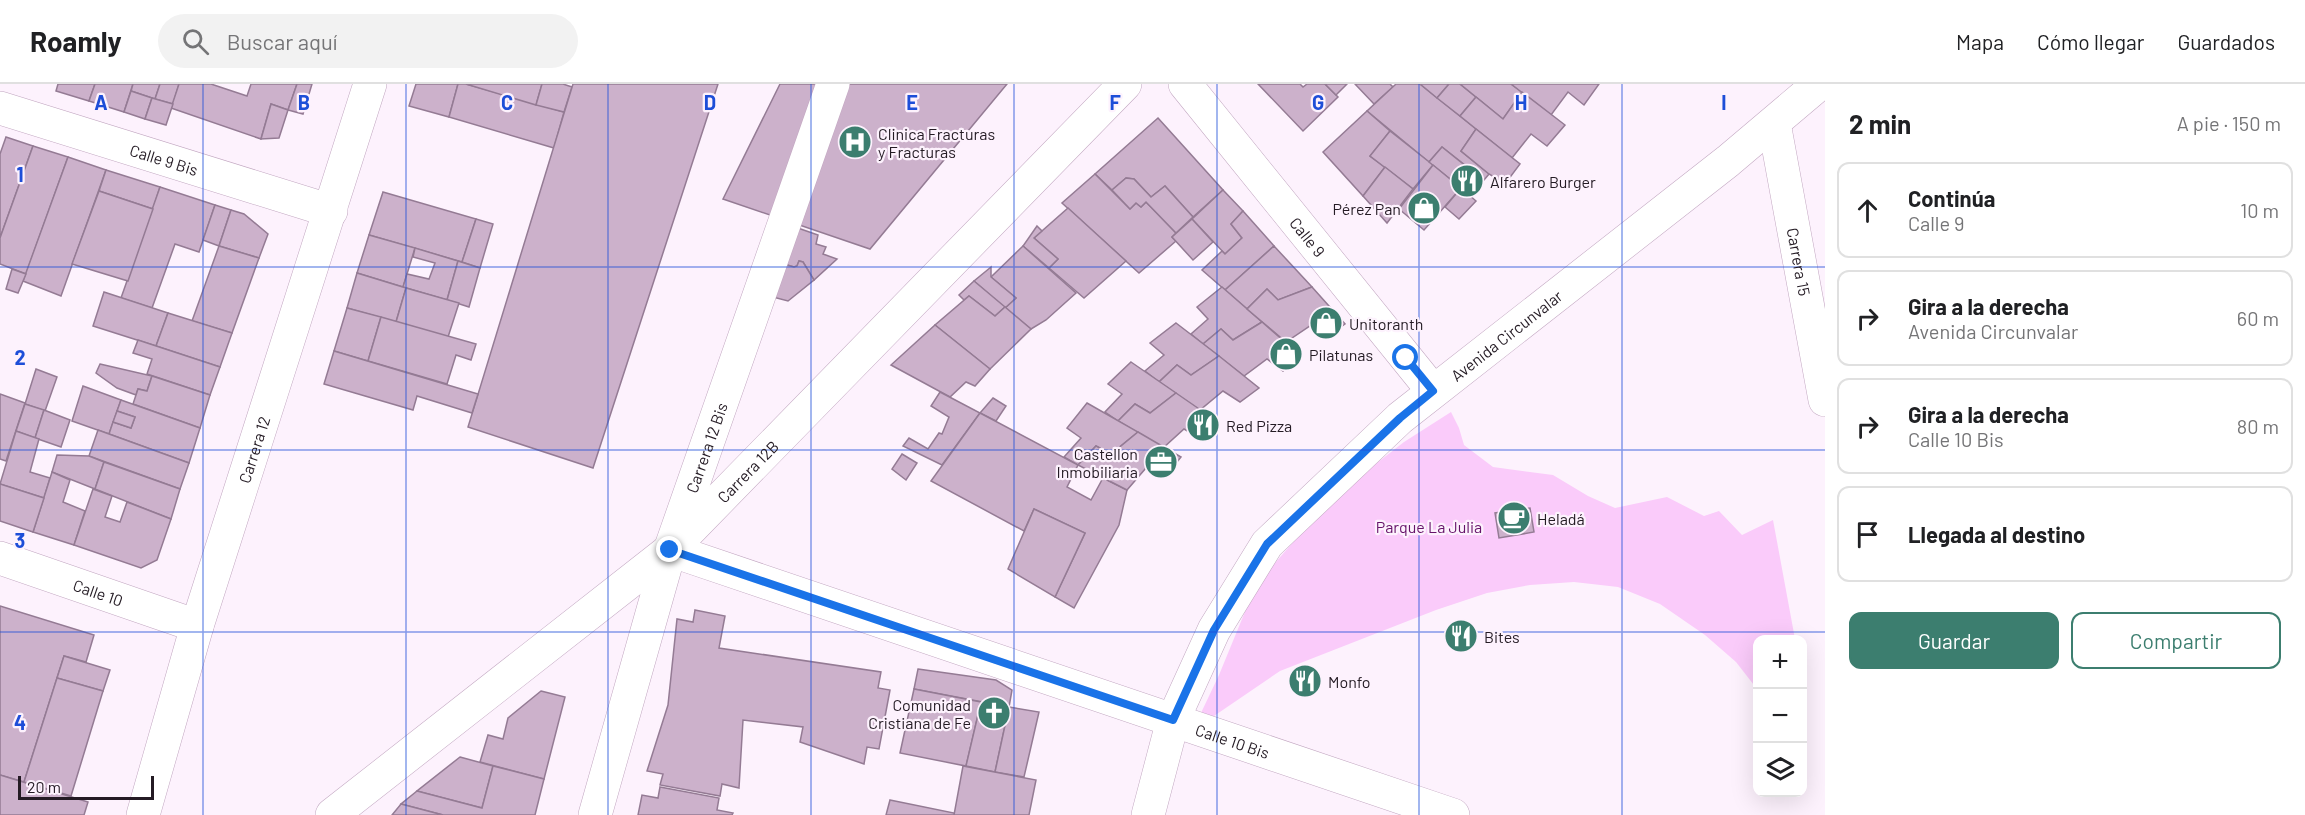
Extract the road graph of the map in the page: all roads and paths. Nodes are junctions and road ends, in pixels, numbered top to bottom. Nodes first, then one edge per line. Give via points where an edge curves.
1 (370, 84) edge
2 (833, 84) edge
3 (1125, 84) edge
4 (1185, 84) edge
5 (1819, 84) edge
6 (0, 108) edge
7 (1774, 123) junction
8 (331, 211) junction
9 (1433, 391) junction
10 (1825, 400) edge
11 (670, 550) junction
12 (0, 558) edge
13 (197, 626) junction
14 (1173, 720) junction
15 (143, 815) edge
16 (332, 815) edge
17 (595, 815) edge
18 (1149, 815) edge
19 (1454, 815) edge

1 - 8 street, Carrera 12
2 - 11 street, Carrera 12 Bis
3 - 11 street, Carrera 12B
4 - 9 street, Calle 9
5 - 7 street, Avenida Circunvalar
6 - 8 street, Calle 9 Bis
7 - 9 street, Avenida Circunvalar
7 - 10 street, Carrera 15
8 - 13 street, Carrera 12
9 - 14 street, Avenida Circunvalar via 1267,544 1214,630
11 - 14 street, Calle 10 Bis
11 - 16 street, Carrera 12B
11 - 17 street, Carrera 12 Bis
12 - 13 street, Calle 10
13 - 15 street, Carrera 12
14 - 18 street, Avenida Circunvalar
14 - 19 street, Calle 10 Bis

